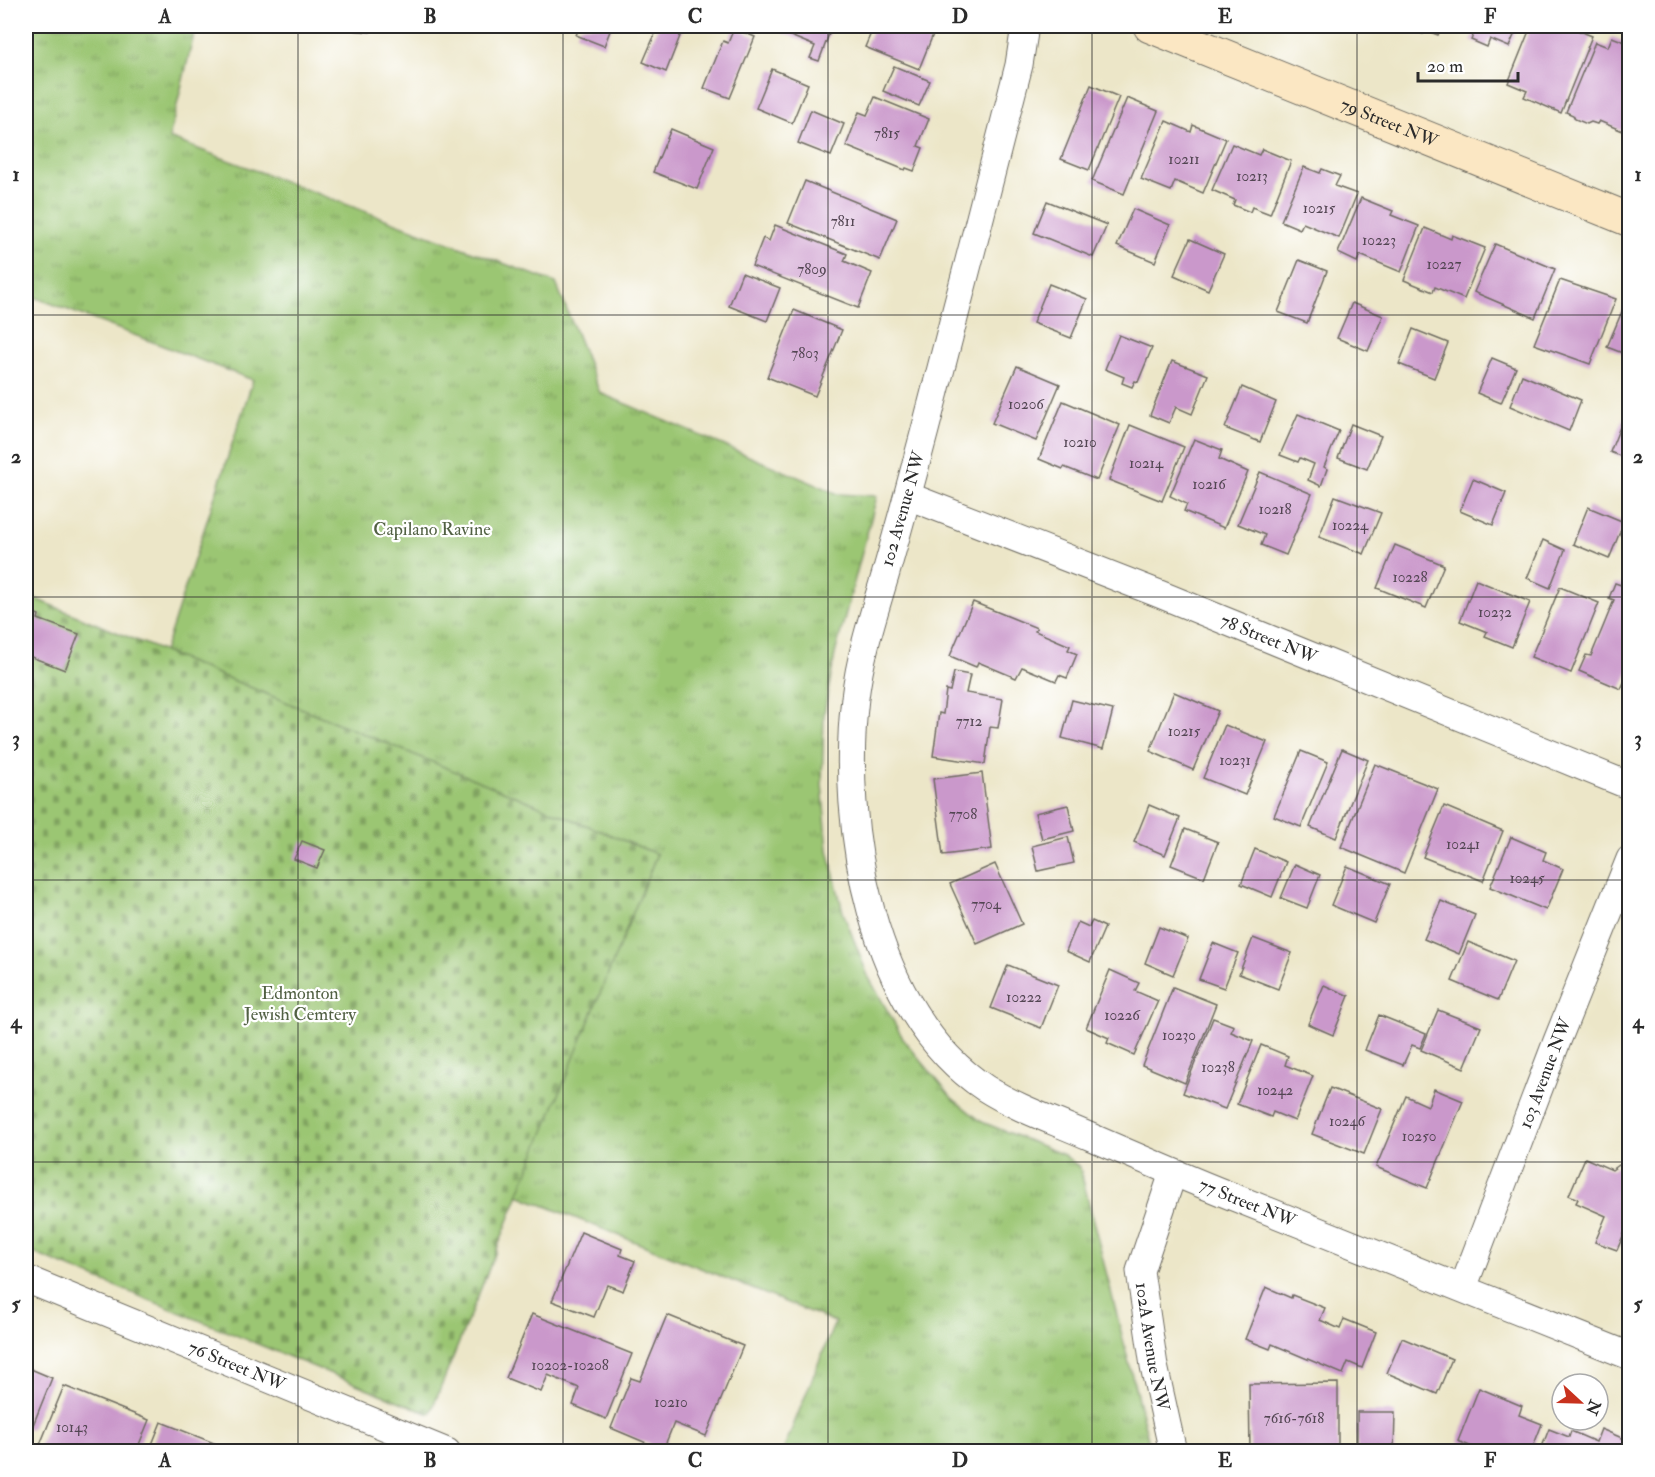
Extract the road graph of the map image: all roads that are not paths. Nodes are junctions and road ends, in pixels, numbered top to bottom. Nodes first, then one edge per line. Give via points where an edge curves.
1 (1025, 26) edge
2 (1150, 26) edge
3 (1629, 220) edge
4 (908, 496) junction
5 (1629, 786) edge
6 (1629, 859) edge
7 (903, 994) joint
8 (1173, 1173) junction
9 (26, 1279) edge
10 (1463, 1288) junction
11 (1629, 1356) edge
12 (430, 1448) edge
13 (1173, 1452) edge

1 - 4 street, 102 Avenue NW via 1019,65
2 - 3 street, 79 Street NW
4 - 5 street, 78 Street NW
4 - 7 street, 102 Avenue NW via 864,648 851,745 856,843 882,945
6 - 10 street, 103 Avenue NW
7 - 8 street, 77 Street NW via 939,1046 985,1088
8 - 10 street, 77 Street NW
8 - 13 street, 102A Avenue NW via 1140,1271 1154,1366
9 - 12 street, 76 Street NW
10 - 11 street, 77 Street NW

